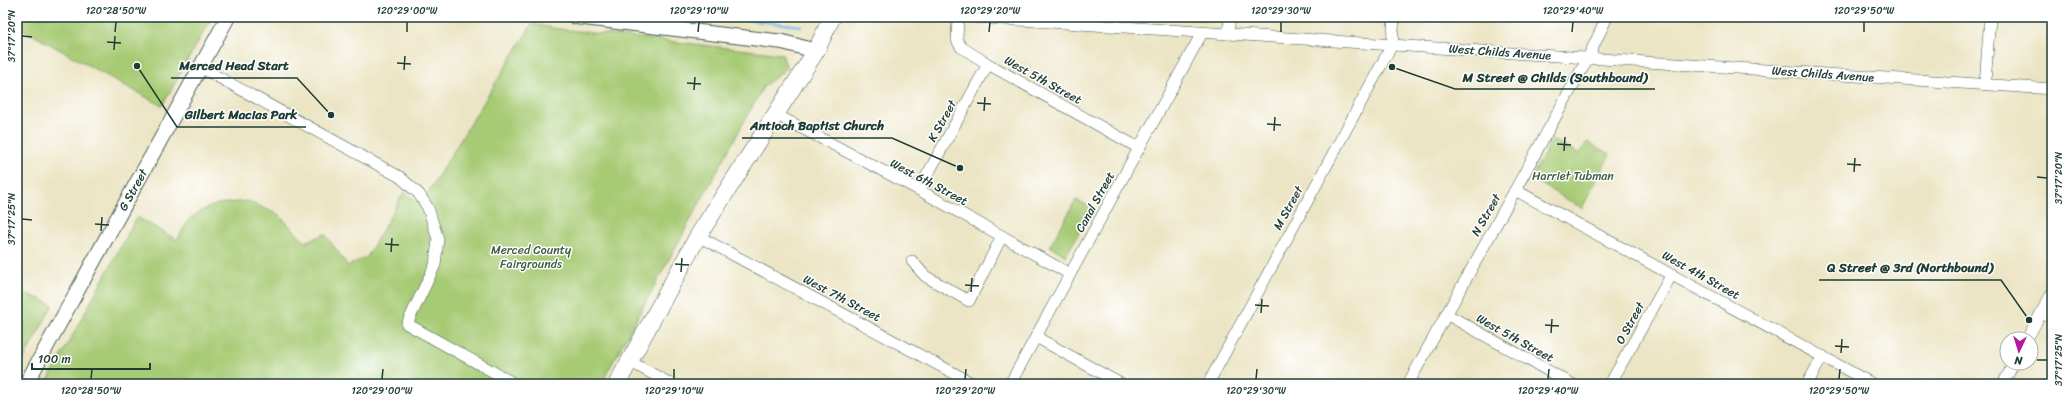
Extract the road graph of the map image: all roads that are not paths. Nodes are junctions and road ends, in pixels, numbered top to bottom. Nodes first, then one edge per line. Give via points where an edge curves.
1 (228, 17) edge
2 (576, 17) edge
3 (832, 17) edge
4 (958, 17) edge
5 (972, 17) edge
6 (1230, 17) edge
7 (1394, 17) edge
8 (1607, 17) edge
9 (1990, 17) edge
10 (1202, 32) junction
11 (1228, 34) junction
12 (1392, 45) junction
13 (816, 51) junction
14 (1588, 58) junction
15 (988, 64) junction
16 (200, 67) junction
17 (1985, 84) junction
18 (2052, 89) edge
19 (775, 114) junction
20 (1139, 148) junction
21 (919, 190) junction
22 (1515, 190) junction
23 (698, 236) junction
24 (1002, 236) junction
25 (912, 262) dead end
26 (1070, 274) junction
27 (1672, 274) junction
28 (2052, 293) edge
29 (2041, 313) junction
30 (1446, 314) junction
31 (2052, 318) edge
32 (2031, 331) edge
33 (1036, 337) junction
34 (1823, 356) junction
35 (629, 361) junction
36 (2010, 371) edge
37 (26, 384) edge
38 (515, 384) edge
39 (617, 384) edge
40 (671, 384) edge
41 (974, 384) edge
42 (1010, 384) edge
43 (1121, 384) edge
44 (1208, 384) edge
45 (1408, 384) edge
46 (1572, 384) edge
47 (1610, 384) edge
48 (1807, 384) edge
49 (1873, 384) edge
50 (2003, 384) edge

1 - 16 main road, G Street
2 - 13 main road via 783,42
3 - 13 highway
4 - 15 street, West 5th Street via 957,40 961,46
5 - 10 street, West Childs Avenue
6 - 11 street
7 - 12 street
8 - 14 street, N Street
9 - 17 street
10 - 11 street, West Childs Avenue
10 - 20 street, Canal Street
11 - 12 street, West Childs Avenue
12 - 14 street, West Childs Avenue
12 - 44 street, M Street
13 - 19 highway
14 - 17 street, West Childs Avenue
14 - 22 street, N Street
15 - 20 street, West 5th Street
15 - 21 street, K Street
16 - 37 main road, G Street
16 - 38 street via 400,177 419,194 428,208 438,239 435,265 408,324
17 - 18 street, West Childs Avenue
19 - 21 street, West 6th Street
19 - 23 highway
20 - 26 street, Canal Street
21 - 24 street, West 6th Street
22 - 27 street, West 4th Street
22 - 30 street, N Street
23 - 35 highway
23 - 41 street, West 7th Street
24 - 25 street via 969,301 924,276
24 - 26 street, West 6th Street
26 - 33 street, Canal Street
27 - 34 street, West 4th Street
27 - 47 street, O Street
28 - 29 street
29 - 31 street
29 - 32 street
30 - 45 street, N Street
30 - 46 street, West 5th Street
33 - 42 street, Canal Street
33 - 43 street
34 - 48 street
34 - 49 street, West 4th Street
35 - 39 highway
35 - 40 street
36 - 50 street

